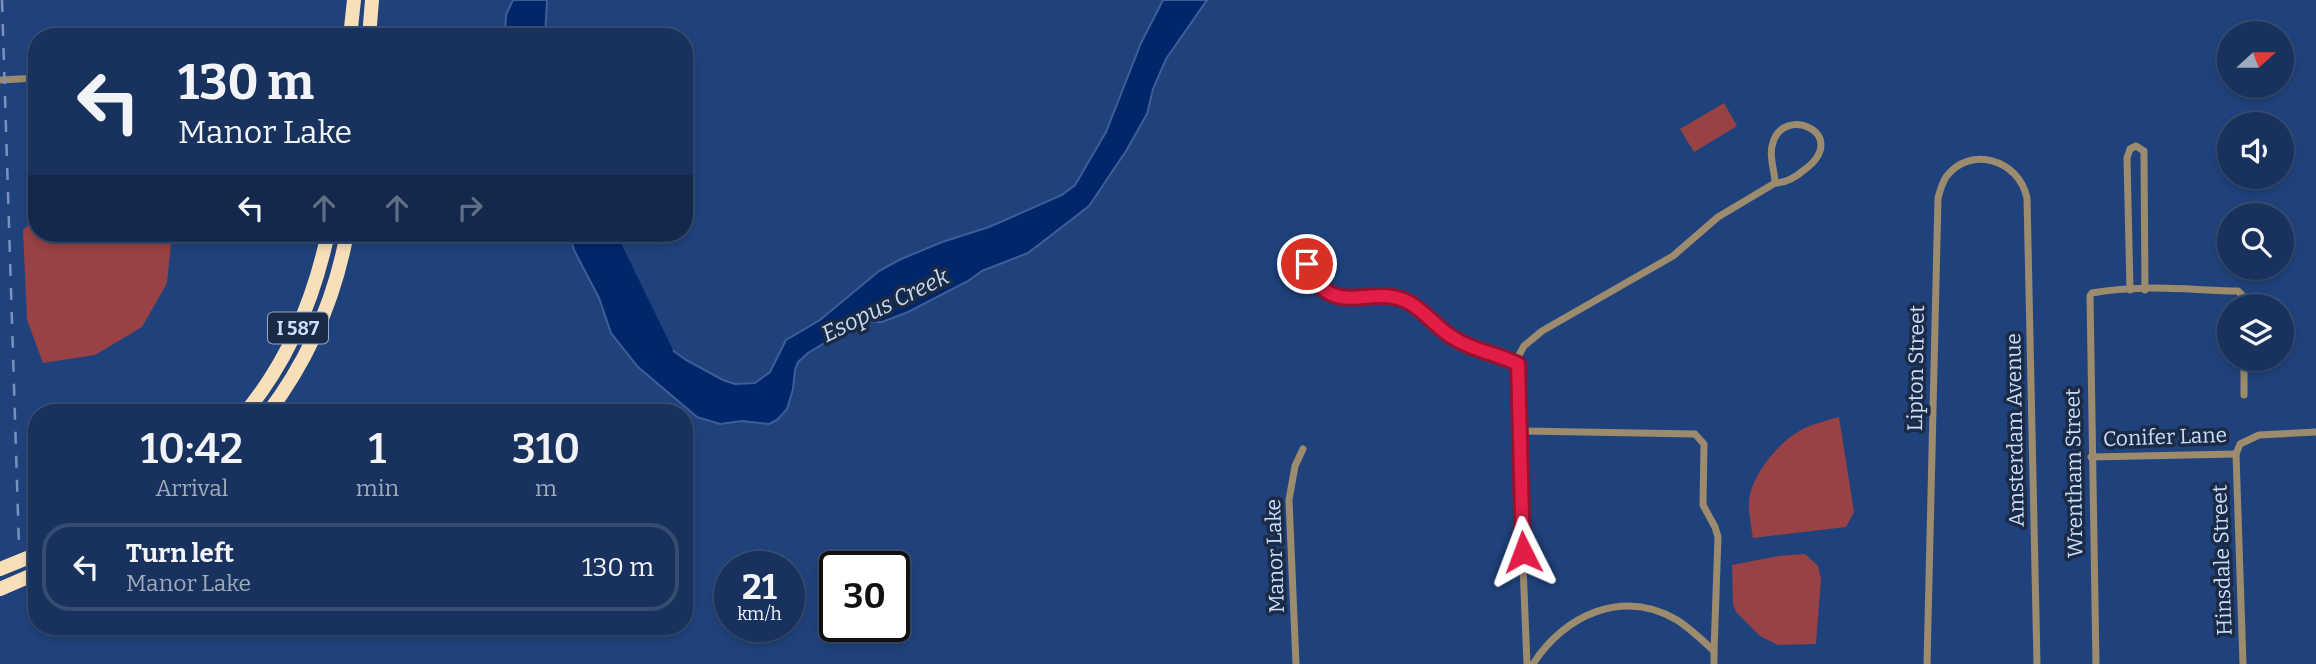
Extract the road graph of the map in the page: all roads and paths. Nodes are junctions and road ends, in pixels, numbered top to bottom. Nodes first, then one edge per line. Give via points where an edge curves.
1 (354, 0) edge
2 (372, 0) edge
3 (351, 28) edge
4 (370, 28) edge
5 (28, 78) edge
6 (0, 80) edge
7 (1775, 183) junction
8 (2026, 195) joint
9 (326, 242) edge
10 (345, 242) edge
11 (1300, 243) dead end
12 (2130, 290) junction
13 (2145, 290) junction
14 (2241, 294) edge
15 (1518, 364) junction
16 (2244, 371) edge
17 (2245, 395) dead end
18 (251, 404) edge
19 (274, 404) edge
20 (1519, 431) junction
21 (2316, 432) edge
22 (1303, 449) dead end
23 (2236, 454) junction
24 (2091, 457) junction
25 (28, 558) edge
26 (0, 569) edge
27 (28, 577) edge
28 (0, 589) edge
29 (1714, 651) junction
30 (1296, 664) edge
31 (1527, 664) edge
32 (1534, 664) edge
33 (1714, 664) edge
34 (1927, 664) edge
35 (2037, 664) edge
36 (2096, 664) edge
37 (2243, 664) edge

1 - 3 highway
2 - 4 highway
5 - 6 street
7 - 7 street via 1774,139 1789,126 1808,125 1820,139 1816,160 1795,177
7 - 15 street via 1718,217 1673,256 1542,331 1524,346
8 - 34 street, Lipton Street via 2015,173 1988,160 1961,165 1947,175 1938,198
8 - 35 street, Amsterdam Avenue
9 - 18 highway, I 587 via 298,327
10 - 19 highway, I 587 via 318,327
11 - 15 street via 1313,278 1328,292 1352,299 1384,297 1409,302 1457,341
12 - 13 street
12 - 13 street via 2127,158 2136,146 2144,151
12 - 24 street, Wrentham Street via 2090,296
13 - 14 street
15 - 20 street
16 - 17 street
20 - 29 street via 1695,434 1701,438 1703,505 1718,537
20 - 31 street
21 - 23 street, Conifer Lane via 2248,438
22 - 30 street, Manor Lake via 1289,499
23 - 24 street, Conifer Lane
23 - 37 street, Hinsdale Street
24 - 36 street, Wrentham Street
25 - 26 highway
27 - 28 highway
29 - 32 street via 1675,619 1620,607 1578,618 1559,631
29 - 33 street

